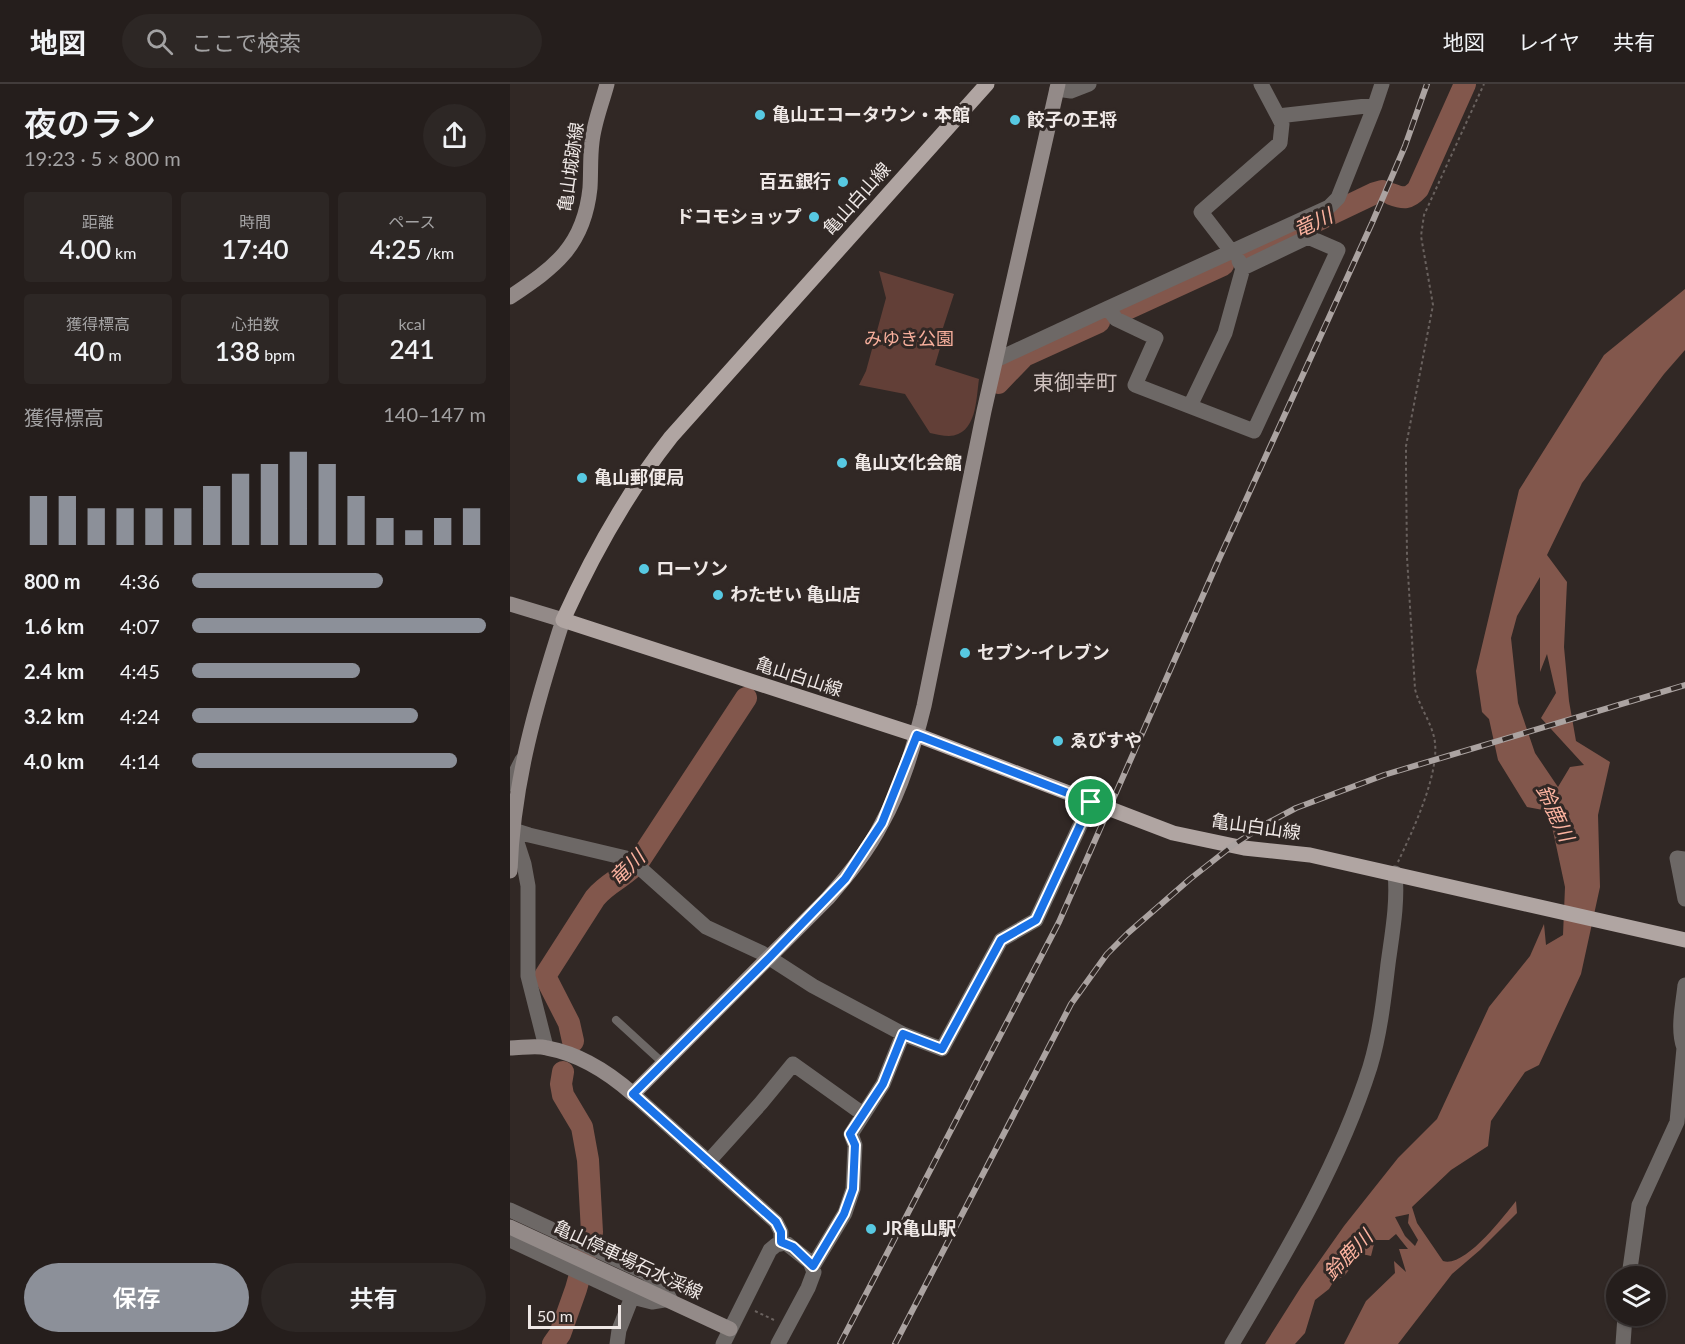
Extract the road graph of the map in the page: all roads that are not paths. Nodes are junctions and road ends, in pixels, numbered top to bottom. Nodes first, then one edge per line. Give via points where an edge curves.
1 (607, 84) edge
2 (987, 84) edge
3 (1089, 84) edge
4 (1261, 84) edge
5 (1382, 84) edge
6 (1057, 87) edge
7 (1375, 105) junction
8 (1278, 116) junction
9 (1232, 250) junction
10 (1243, 268) junction
11 (510, 297) edge
12 (1108, 308) junction
13 (996, 360) junction
14 (1190, 406) junction
15 (510, 604) edge
16 (563, 620) junction
17 (917, 735) junction
18 (523, 757) junction
19 (510, 784) edge
20 (1091, 802) junction
21 (513, 830) junction
22 (1685, 859) edge
23 (510, 871) edge
24 (1399, 874) junction
25 (1685, 899) edge
26 (1684, 940) edge
27 (769, 958) junction
28 (1685, 985) edge
29 (616, 1020) dead end
30 (903, 1034) junction
31 (546, 1047) junction
32 (517, 1048) edge
33 (663, 1063) junction
34 (633, 1094) junction
35 (863, 1114) junction
36 (708, 1162) junction
37 (510, 1210) edge
38 (510, 1227) edge
39 (510, 1240) edge
40 (781, 1242) junction
41 (813, 1266) junction
42 (1630, 1266) edge
43 (636, 1291) junction
44 (670, 1299) junction
45 (1624, 1326) edge
46 (730, 1329) junction
47 (617, 1344) edge
48 (723, 1344) edge
49 (778, 1344) edge
50 (1232, 1344) edge
51 (1623, 1344) edge

1 - 11 street, 亀山城跡線 via 592,140 588,204 579,233 551,268
2 - 16 main road, 亀山白山線 via 665,444 610,524
3 - 6 street via 1071,92
4 - 8 street
5 - 7 street
6 - 13 street
7 - 8 street
7 - 9 street via 1338,198 1329,207
8 - 9 street via 1282,124 1280,143 1202,212
9 - 10 street
9 - 12 street
10 - 14 street via 1225,333
10 - 14 street via 1308,237 1338,250 1254,431
12 - 13 street
12 - 14 street via 1116,319 1156,338 1135,385
13 - 17 street
15 - 16 street
16 - 17 main road, 亀山白山線
16 - 18 street
17 - 20 main road, 亀山白山線
17 - 27 street via 882,823 856,864
18 - 19 street
18 - 21 street
20 - 24 main road, 亀山白山線 via 1181,835 1248,849 1310,855
20 - 30 street via 1036,920 1001,940 942,1049
21 - 23 street
21 - 27 street via 626,858 706,927
21 - 31 street via 528,886 528,976
22 - 25 street via 1677,858
24 - 26 main road, 亀山白山線
24 - 50 street via 1383,1002 1363,1087 1334,1158
27 - 30 street
27 - 33 street
28 - 42 street via 1677,1122 1639,1205
29 - 33 lane
30 - 35 street via 883,1084
31 - 32 street
31 - 34 street via 589,1062
33 - 34 street
34 - 36 street
35 - 36 street via 793,1064
35 - 41 street via 850,1134 855,1145 853,1189 844,1214
36 - 40 street via 776,1222
37 - 44 street via 646,1273 662,1284
38 - 43 street, 亀山停車場石水渓線
39 - 43 street via 581,1273
40 - 41 street via 793,1247
40 - 46 street via 770,1250
41 - 49 street via 811,1281
43 - 44 street, 亀山停車場石水渓線
43 - 47 street
44 - 46 street, 亀山停車場石水渓線
45 - 51 street
46 - 48 street

